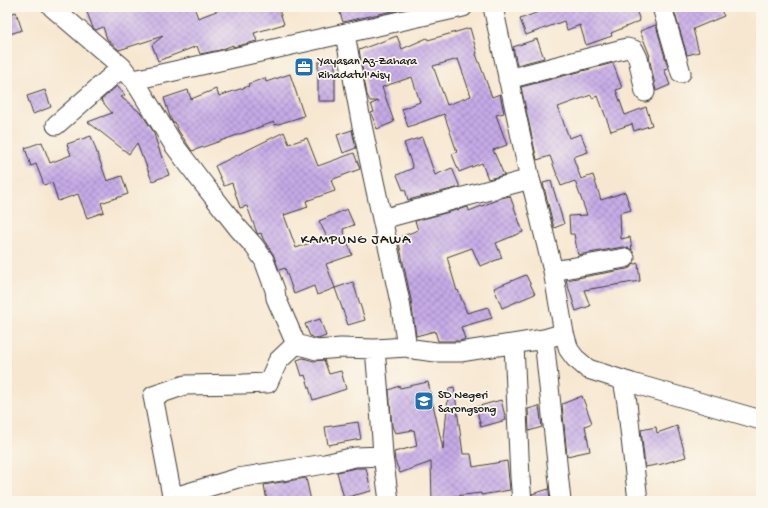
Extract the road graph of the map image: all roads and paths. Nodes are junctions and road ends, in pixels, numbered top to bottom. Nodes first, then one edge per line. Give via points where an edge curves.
1 (52, 7) edge
2 (463, 7) edge
3 (493, 7) edge
4 (662, 7) edge
5 (345, 34) junction
6 (128, 73) junction
7 (681, 73) dead end
8 (508, 79) junction
9 (645, 92) dead end
10 (56, 125) dead end
11 (530, 179) junction
12 (382, 219) junction
13 (625, 258) dead end
14 (553, 271) junction
15 (564, 333) junction
16 (544, 339) junction
17 (296, 344) junction
18 (514, 344) junction
19 (407, 347) junction
20 (375, 349) junction
21 (623, 380) junction
22 (761, 420) edge
23 (383, 456) junction
24 (172, 499) edge
25 (389, 501) edge
26 (522, 501) edge
27 (561, 501) edge
28 (638, 501) edge

1 - 6 street
2 - 5 street
3 - 8 street
4 - 7 street
5 - 6 street
5 - 12 street
6 - 10 street
6 - 17 street via 174,145 264,260 276,298
8 - 9 street via 627,48 634,50 638,58
8 - 11 street
11 - 12 street
11 - 14 street
12 - 19 street
13 - 14 street
14 - 15 street
15 - 16 street
15 - 21 street via 569,350 579,362 588,369
16 - 18 street
16 - 27 street
17 - 20 street via 317,350
17 - 24 street via 278,361 268,382 185,385 153,396
18 - 19 street via 460,352 436,352
18 - 26 street
19 - 20 street
20 - 23 street
21 - 22 street
21 - 28 street
23 - 24 street via 355,458 238,478
23 - 25 street

